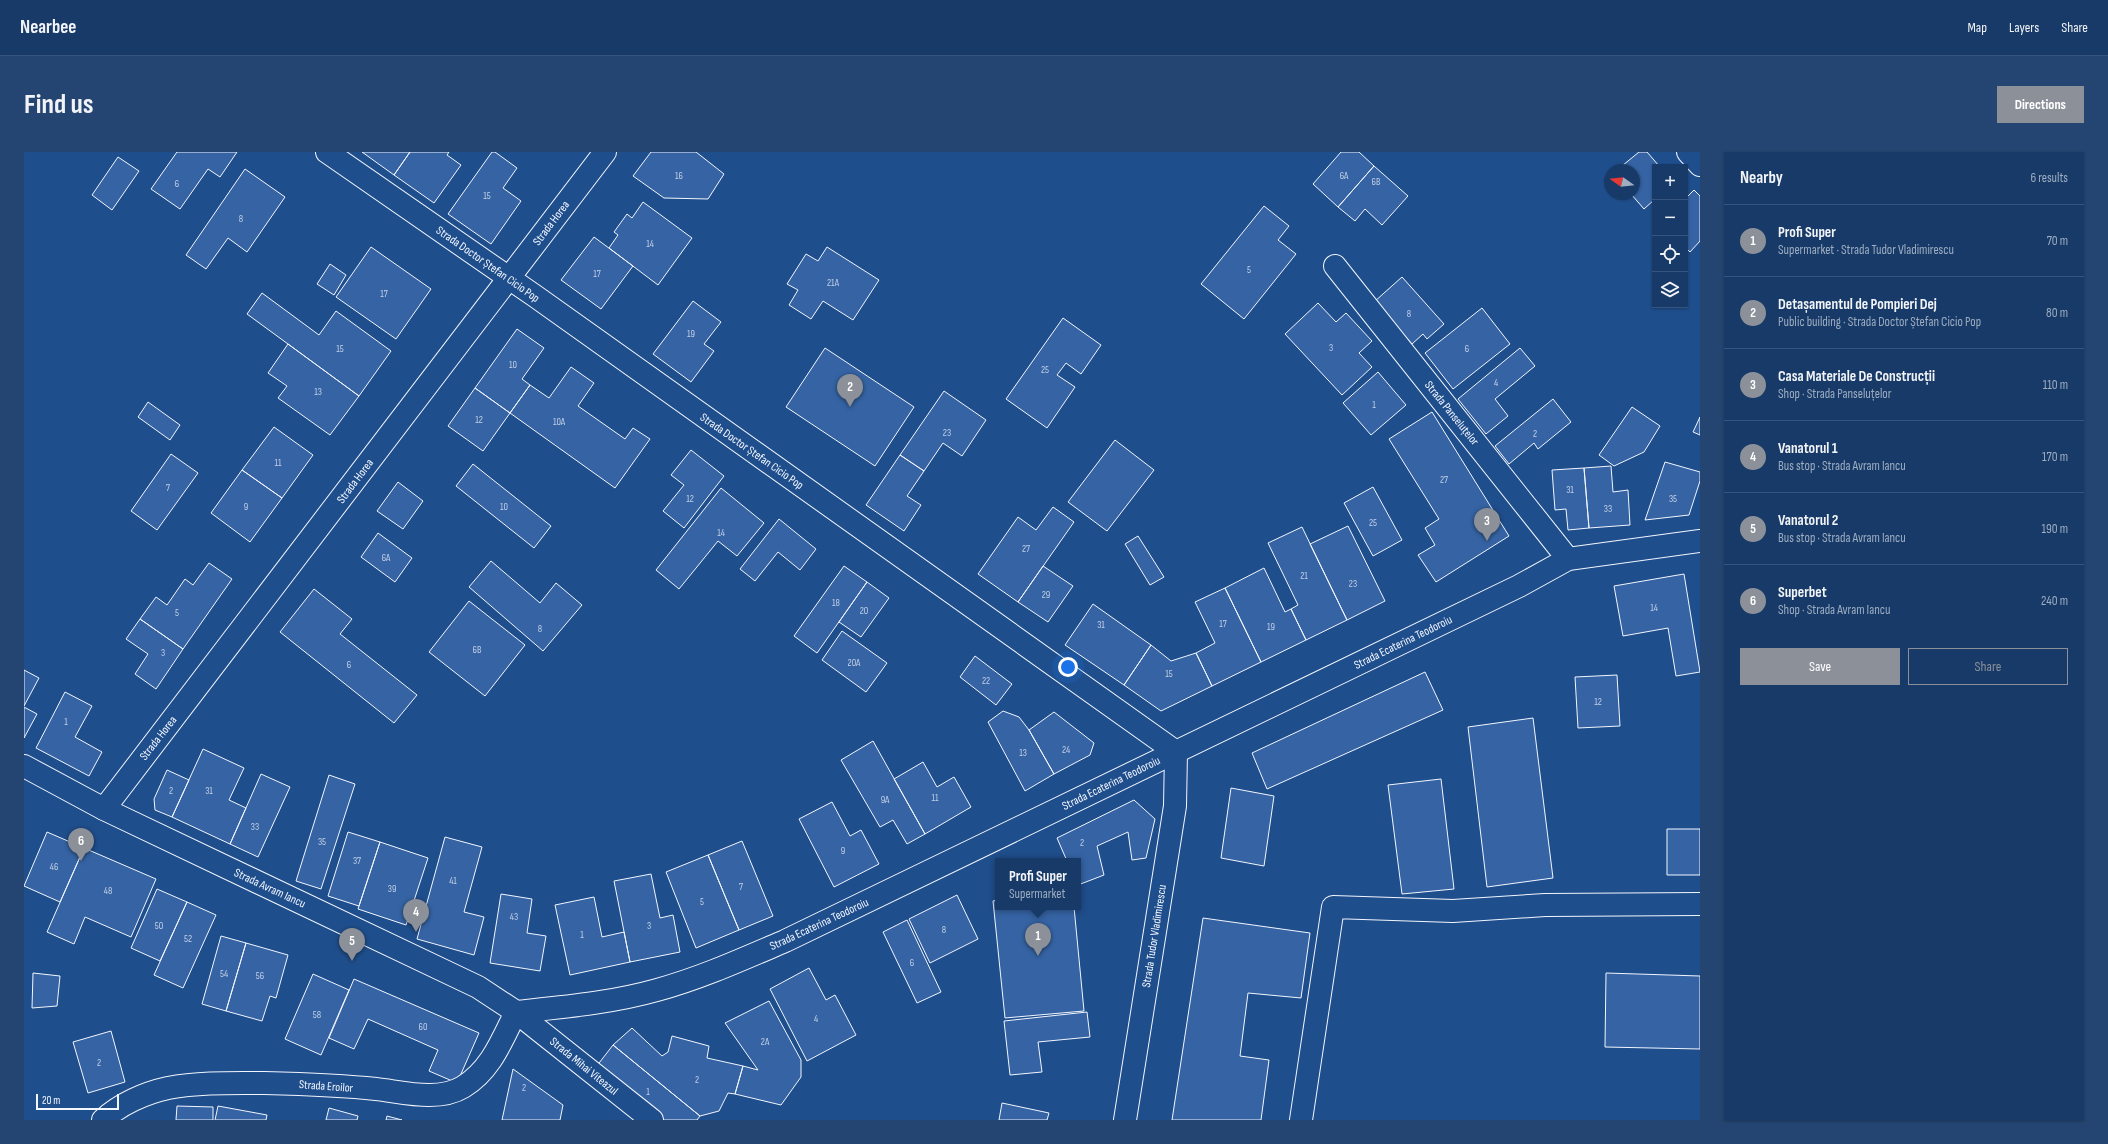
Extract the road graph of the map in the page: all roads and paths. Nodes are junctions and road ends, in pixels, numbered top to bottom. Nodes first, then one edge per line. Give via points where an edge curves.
1 (327, 152) edge
2 (605, 152) edge
3 (1688, 152) edge
4 (1700, 165) edge
5 (1335, 266) dead end
6 (510, 279) junction
7 (1700, 541) edge
8 (1568, 559) junction
9 (1176, 752) junction
10 (24, 766) edge
11 (104, 809) junction
12 (1700, 904) edge
13 (516, 1012) junction
14 (103, 1120) edge
15 (652, 1120) edge
16 (1125, 1120) edge
17 (1301, 1120) edge

1 - 6 street, Strada Doctor Ștefan Cicio Pop
2 - 6 street, Strada Horea
3 - 4 street
5 - 8 street, Strada Panseluțelor
6 - 9 street, Strada Doctor Ștefan Cicio Pop
6 - 11 street, Strada Horea
7 - 8 street, Strada Ecaterina Teodoroiu
8 - 9 street, Strada Ecaterina Teodoroiu via 1519,586
9 - 13 street, Strada Ecaterina Teodoroiu via 785,942 715,970 657,990 611,1001
9 - 16 street, Strada Tudor Vladimirescu via 1175,806
10 - 11 street, Strada Avram Iancu
11 - 13 street, Strada Avram Iancu via 457,976
12 - 17 street via 1545,905 1453,911 1333,907
13 - 14 street, Strada Eroilor via 495,1055 481,1073 462,1088 446,1094 292,1084 204,1084 167,1088 143,1096 123,1105
13 - 15 street, Strada Mihai Viteazul

